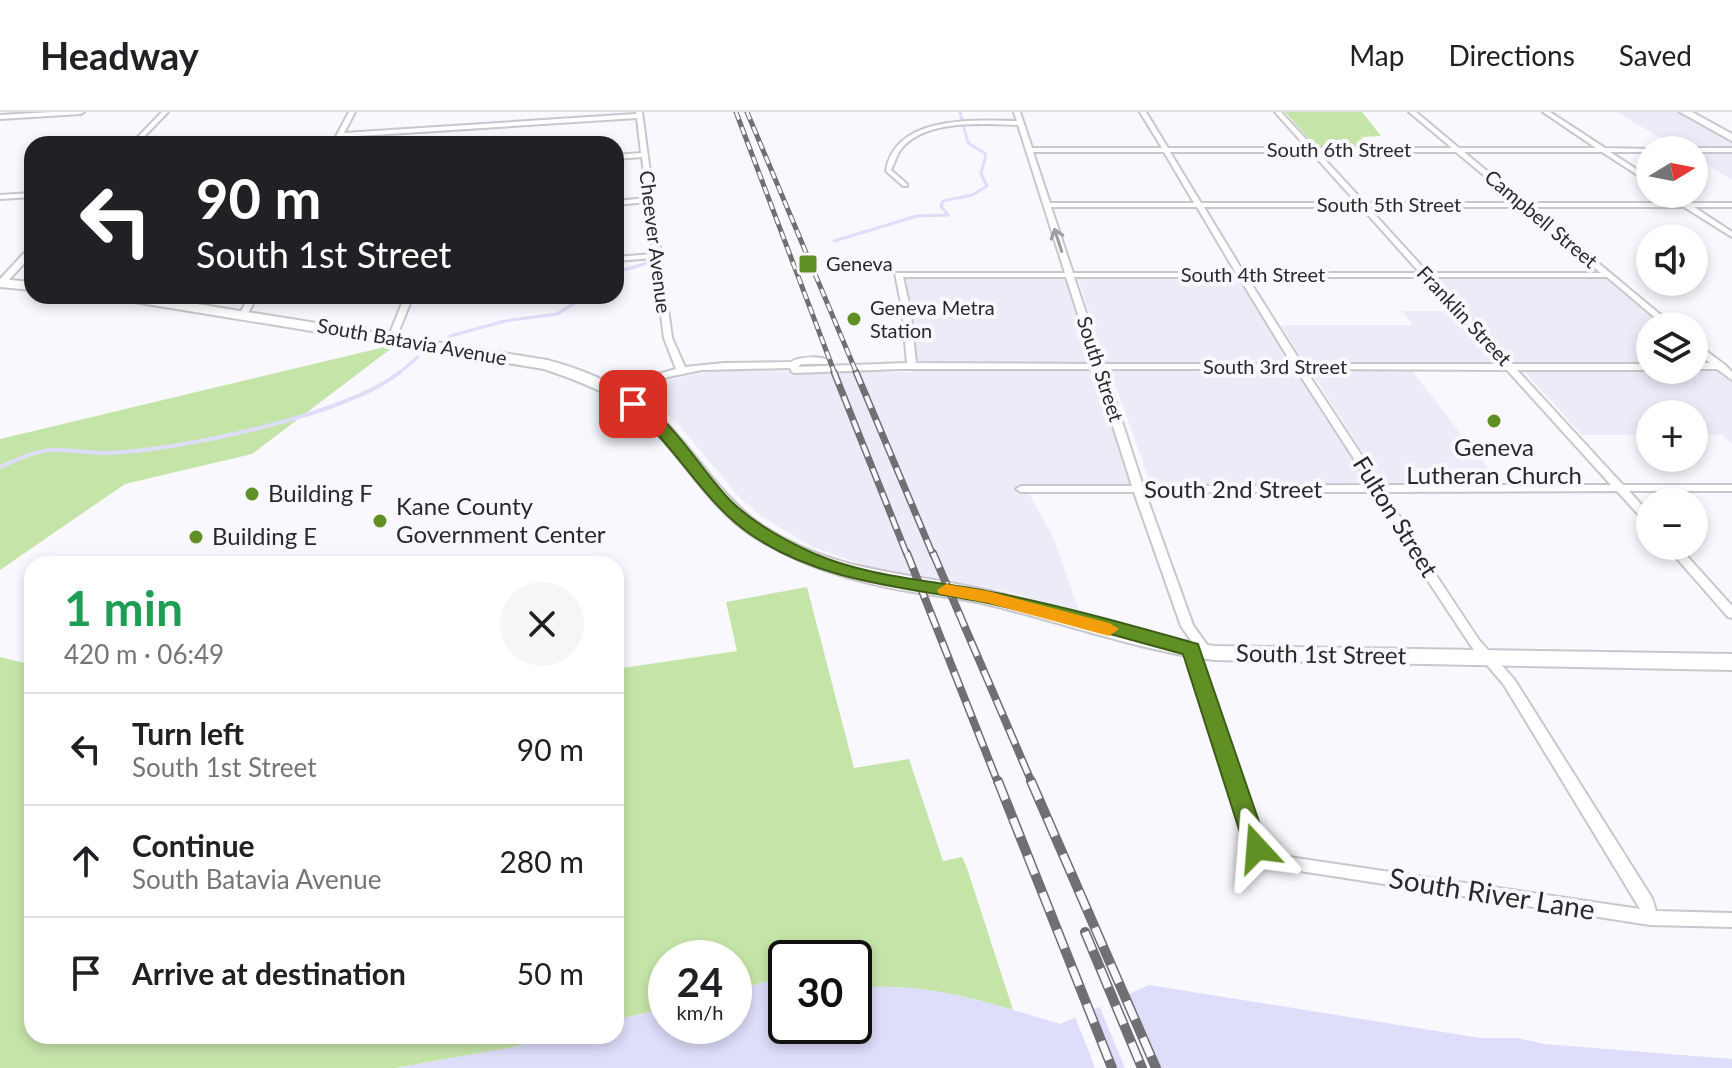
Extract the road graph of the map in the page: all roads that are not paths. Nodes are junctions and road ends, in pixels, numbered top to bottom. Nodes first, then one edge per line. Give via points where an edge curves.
1 (81, 112) edge
2 (165, 112) edge
3 (352, 112) edge
4 (1017, 112) edge
5 (1143, 112) edge
6 (1278, 112) edge
7 (1412, 112) edge
8 (1546, 112) edge
9 (1685, 112) edge
10 (1, 114) edge
11 (639, 114) edge
12 (1020, 123) junction
13 (340, 135) joint
14 (142, 136) edge
15 (1732, 138) edge
16 (1029, 150) junction
17 (1166, 150) junction
18 (1312, 150) junction
19 (1458, 150) junction
20 (1603, 150) junction
21 (1636, 150) edge
22 (1708, 150) edge
23 (1732, 150) edge
24 (644, 155) junction
25 (624, 156) edge
26 (1636, 172) edge
27 (905, 185) dead end
28 (24, 196) edge
29 (0, 197) edge
30 (649, 200) junction
31 (624, 202) edge
32 (1047, 205) junction
33 (1200, 205) junction
34 (1362, 205) junction
35 (1524, 205) junction
36 (1636, 205) edge
37 (1708, 205) edge
38 (1732, 205) edge
39 (1691, 208) edge
40 (1732, 235) edge
41 (655, 256) junction
42 (624, 258) edge
43 (24, 259) edge
44 (1242, 275) junction
45 (1426, 275) junction
46 (1608, 275) junction
47 (1070, 276) junction
48 (1, 283) edge
49 (24, 285) edge
50 (173, 304) edge
51 (249, 304) edge
52 (406, 304) edge
53 (1653, 312) edge
54 (243, 315) junction
55 (392, 338) junction
56 (1708, 356) edge
57 (912, 366) junction
58 (1099, 366) junction
59 (1708, 366) edge
60 (1720, 366) junction
61 (1732, 366) edge
62 (1299, 367) junction
63 (1510, 367) junction
64 (1636, 367) edge
65 (681, 369) junction
66 (1732, 377) edge
67 (615, 393) junction
68 (678, 447) joint
69 (1621, 488) junction
70 (1732, 488) edge
71 (1021, 489) dead end
72 (1378, 489) junction
73 (1139, 490) junction
74 (1636, 505) edge
75 (1684, 560) edge
76 (1732, 614) edge
77 (1187, 626) junction
78 (1191, 649) junction
79 (1490, 659) junction
80 (1732, 662) edge
81 (1257, 848) joint
82 (1650, 918) junction
83 (1732, 920) edge

1 - 10 street
2 - 14 street
3 - 13 street
4 - 12 street, South Street
5 - 17 street, Fulton Street
6 - 18 street, Franklin Street
7 - 19 street, Campbell Street
8 - 20 street
9 - 15 main road
11 - 13 street
11 - 24 street, Cheever Avenue
12 - 16 street, South Street
12 - 27 street via 943,126 910,137 888,170
16 - 17 street, South 6th Street
16 - 32 street, South Street
17 - 18 street, South 6th Street
17 - 33 street, Fulton Street
18 - 19 street, South 6th Street
18 - 34 street, Franklin Street
19 - 20 street, South 6th Street
19 - 35 street, Campbell Street
20 - 21 street, South 6th Street
20 - 26 street
22 - 23 street
24 - 25 street
24 - 30 street, Cheever Avenue
28 - 29 street
30 - 31 street
30 - 41 street, Cheever Avenue
32 - 33 street, South 5th Street
47 -> 32 street, South Street
33 - 34 street, South 5th Street
33 - 44 street, Fulton Street
34 - 35 street, South 5th Street
34 - 45 street, Franklin Street
35 - 36 street, South 5th Street
35 - 46 street, Campbell Street
37 - 38 street, South 5th Street
39 - 40 street
41 - 42 street
41 - 65 street, Cheever Avenue via 668,338
43 - 48 street
44 - 45 street, South 4th Street
44 - 47 street, South 4th Street
44 - 62 street, Fulton Street
45 - 46 street, South 4th Street
45 - 63 street, Franklin Street
46 - 53 street, Campbell Street
47 - 57 street, South 4th Street via 898,275
47 - 58 street, South Street
48 - 49 main road
50 - 54 main road, South Batavia Avenue
51 - 54 street
52 - 55 street
54 - 55 main road, South Batavia Avenue
55 - 67 main road, South Batavia Avenue via 547,365
56 - 60 street
57 - 58 street, South 3rd Street
57 - 65 street, South 3rd Street
58 - 62 street, South 3rd Street
58 - 73 street, South Street
59 - 60 street
60 - 61 street
60 - 66 street
62 - 63 street, South 3rd Street
62 - 72 street, Fulton Street
63 - 64 street, South 3rd Street
63 - 69 street, Franklin Street
65 - 67 street, South 3rd Street
67 - 68 main road, South Batavia Avenue via 654,420
68 - 78 main road, South 1st Street via 741,519 809,558 895,583 988,597
69 - 70 street, South 2nd Street
69 - 72 street, South 2nd Street
69 - 74 street, Franklin Street
71 - 73 street, South 2nd Street
72 - 73 street, South 2nd Street
72 - 79 street, Fulton Street
73 - 77 street, South Street
75 - 76 street
77 - 78 street, South Street
77 - 78 street
78 - 79 main road, South 1st Street
78 - 81 street, South Street
79 - 80 main road, South 1st Street
79 - 82 street, Fulton Street via 1622,864
81 - 82 street, South River Lane via 1279,862
82 - 83 street, South River Lane

